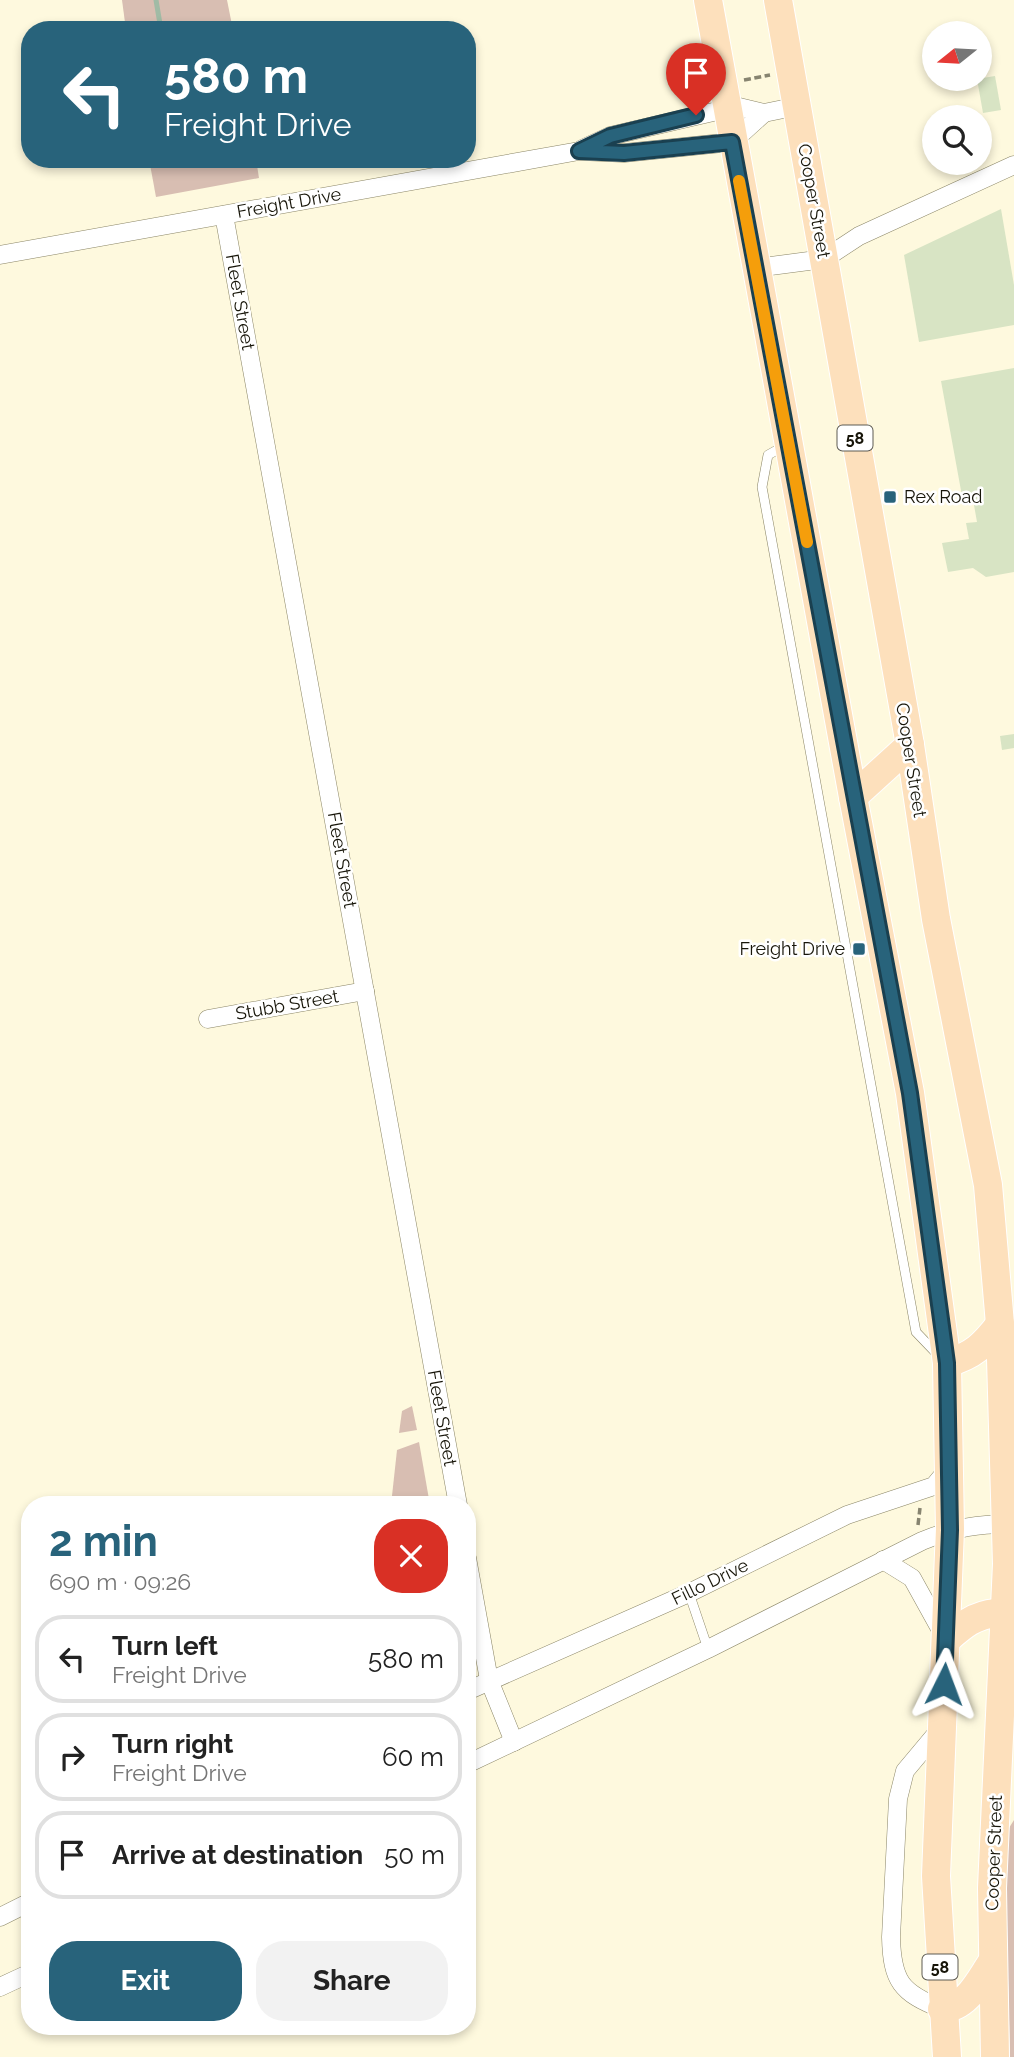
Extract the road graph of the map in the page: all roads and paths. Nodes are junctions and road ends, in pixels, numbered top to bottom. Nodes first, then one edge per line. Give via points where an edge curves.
1 (708, 0) edge
2 (778, 0) edge
3 (771, 75) dead end
4 (741, 80) dead end
5 (798, 106) junction
6 (726, 109) junction
7 (764, 113) junction
8 (732, 142) junction
9 (579, 151) junction
10 (1014, 164) edge
11 (224, 215) junction
12 (0, 255) edge
13 (824, 259) junction
14 (755, 268) junction
15 (789, 443) junction
16 (910, 745) junction
17 (853, 797) junction
18 (365, 990) junction
19 (208, 1019) dead end
20 (1000, 1324) junction
21 (947, 1363) junction
22 (948, 1469) junction
23 (456, 1496) edge
24 (919, 1502) dead end
25 (1010, 1524) edge
26 (950, 1530) junction
27 (918, 1533) dead end
28 (883, 1560) junction
29 (689, 1593) junction
30 (476, 1608) edge
31 (1006, 1621) junction
32 (946, 1640) junction
33 (708, 1649) junction
34 (489, 1680) junction
35 (476, 1686) edge
36 (942, 1727) junction
37 (514, 1742) junction
38 (476, 1760) edge
39 (21, 1906) edge
40 (0, 1917) edge
41 (992, 1962) junction
42 (21, 1977) edge
43 (0, 1987) edge
44 (942, 2009) junction
45 (947, 2057) edge
46 (996, 2057) edge

1 - 6 main road, 58
2 - 5 main road, Cooper Street / 58
3 - 4 path
5 - 7 street, Freight Drive
5 - 13 main road, Cooper Street / 58
6 - 7 street, Freight Drive
6 - 8 main road, 58
6 - 9 street, Freight Drive via 610,136
7 - 8 street
8 - 9 street, Freight Drive via 624,153
8 - 14 main road, 58
9 - 11 street, Freight Drive
10 - 13 street via 859,236
11 - 12 street, Freight Drive
11 - 18 street, Fleet Street
13 - 14 street
13 - 16 main road, Cooper Street / 58
14 - 15 main road, 58
15 - 17 main road, 58
15 - 21 lane via 768,455 762,487 916,1332
16 - 17 main road
16 - 20 main road, Cooper Street / 58 via 936,919 988,1185
17 - 21 main road, 58 via 910,1093
18 - 19 street, Stubb Street
18 - 23 street, Fleet Street
20 - 21 main road via 982,1348
20 - 25 main road, Cooper Street / 58
21 - 22 main road, 58
22 - 26 main road, 58
22 - 29 street, Fillo Drive via 934,1486 847,1515
24 - 27 path
25 - 26 street
25 - 31 main road, Cooper Street / 58
26 - 28 street
26 - 32 main road, 58
28 - 32 street via 912,1578
28 - 33 street
29 - 33 lane
29 - 34 street, Fillo Drive
30 - 34 street
31 - 32 main road via 996,1613 982,1614
31 - 41 main road, Cooper Street / 58
32 - 36 main road, 58
33 - 37 street
34 - 35 street, Fillo Drive
34 - 37 street
36 - 44 main road, 58 via 936,1876
36 - 44 street via 905,1771 898,1799 891,1937 895,1976 903,1989
37 - 38 street
39 - 40 street
41 - 44 main road via 967,1999
41 - 46 main road, Cooper Street / 58
42 - 43 street
44 - 45 main road, 58

